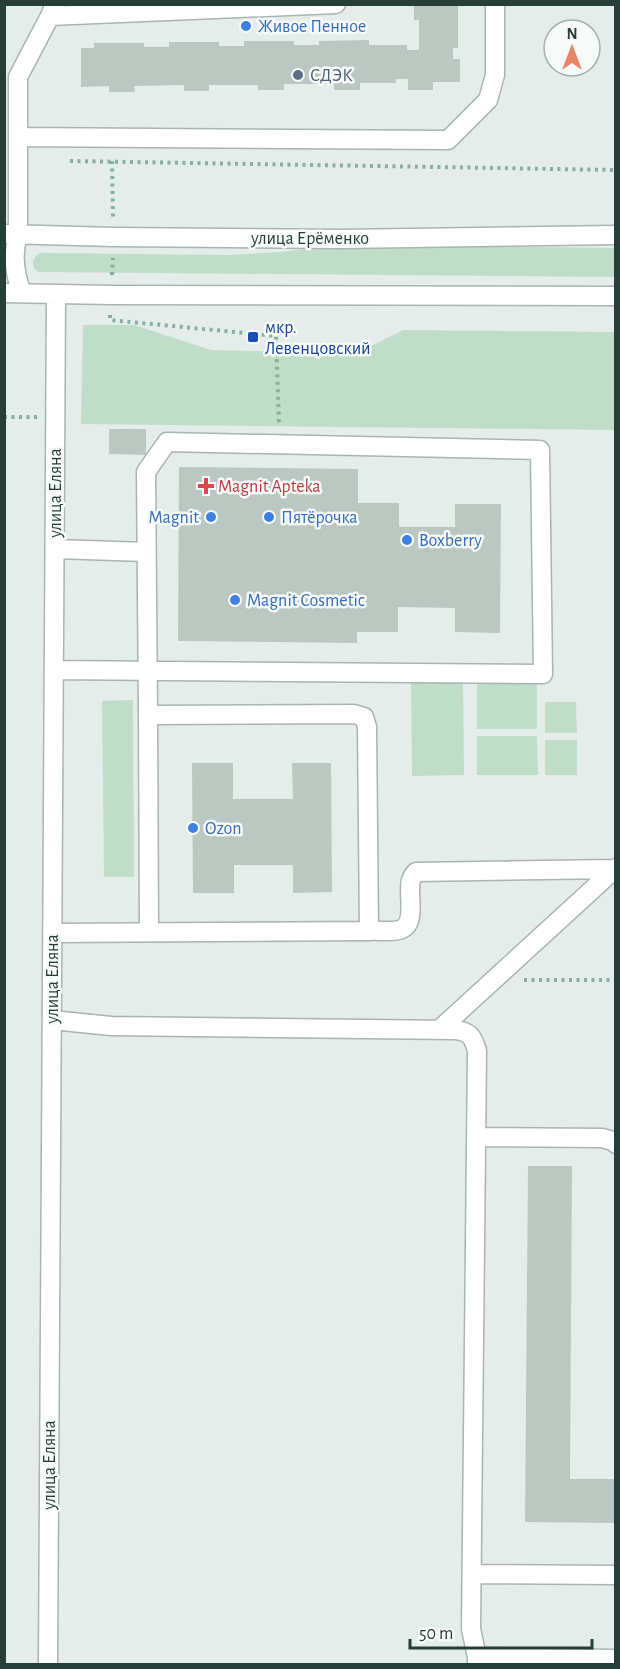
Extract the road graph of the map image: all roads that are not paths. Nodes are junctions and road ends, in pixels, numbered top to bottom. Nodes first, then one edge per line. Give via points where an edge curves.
1 (336, 4) edge
2 (495, 4) edge
3 (52, 10) edge
4 (18, 137) junction
5 (11, 234) edge
6 (615, 235) edge
7 (13, 293) edge
8 (57, 294) junction
9 (615, 296) edge
10 (55, 549) junction
11 (146, 552) junction
12 (54, 670) junction
13 (147, 670) junction
14 (148, 715) junction
15 (615, 868) edge
16 (369, 931) junction
17 (149, 932) junction
18 (52, 933) junction
19 (52, 1020) junction
20 (440, 1029) junction
21 (476, 1137) junction
22 (615, 1144) edge
23 (472, 1574) junction
24 (615, 1575) edge
25 (477, 1661) edge
26 (615, 1661) edge
27 (48, 1665) edge

1 - 3 street
2 - 4 street via 495,75 488,100 448,140
3 - 4 street via 18,77
4 - 5 street
5 - 6 street, улица Ерёменко via 332,239
5 - 7 street via 16,273
7 - 8 street
8 - 9 street
8 - 10 street, улица Еляна
10 - 11 street
10 - 12 street, улица Еляна
11 - 13 street
11 - 13 street via 146,472 167,442 540,450 543,674
12 - 13 street
12 - 18 street, улица Еляна
13 - 14 street
14 - 16 street via 364,717 368,727
14 - 17 street
15 - 16 street via 416,872 410,885 409,923 397,930
15 - 20 street
16 - 17 street
17 - 18 street
18 - 19 street, улица Еляна
19 - 20 street via 111,1026
19 - 27 street, улица Еляна
20 - 21 street via 464,1031 475,1042
21 - 22 street via 602,1138
21 - 23 street
23 - 24 street
23 - 25 street via 471,1629
25 - 26 street

